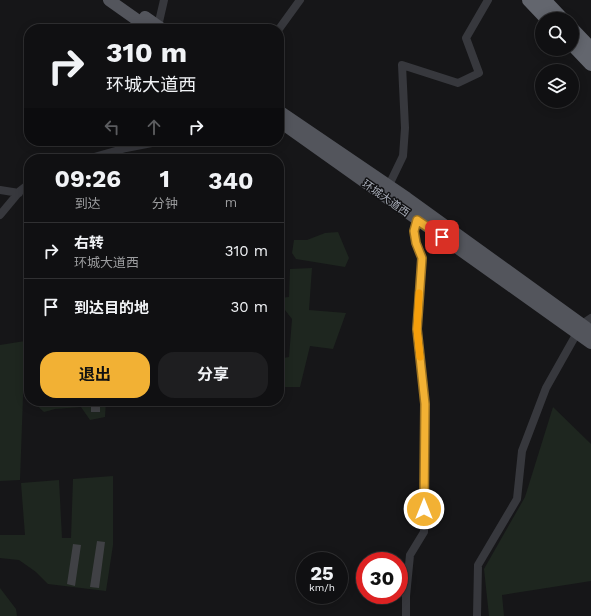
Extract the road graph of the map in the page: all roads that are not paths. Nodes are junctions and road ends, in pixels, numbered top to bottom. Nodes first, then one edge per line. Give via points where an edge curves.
1 (109, 0) edge
2 (122, 0) edge
3 (164, 0) edge
4 (300, 0) edge
5 (488, 0) edge
6 (529, 0) edge
7 (544, 0) edge
8 (540, 12) edge
9 (555, 12) edge
10 (150, 24) edge
11 (152, 24) edge
12 (158, 24) edge
13 (283, 24) edge
14 (579, 36) edge
15 (591, 49) edge
16 (579, 51) edge
17 (591, 64) edge
18 (284, 114) edge
19 (284, 125) edge
20 (136, 146) edge
21 (105, 154) edge
22 (390, 187) junction
23 (24, 188) edge
24 (0, 190) edge
25 (19, 193) junction
26 (0, 215) edge
27 (417, 220) junction
28 (585, 326) edge
29 (591, 343) edge
30 (406, 616) edge
31 (477, 616) edge

1 - 10 main road
2 - 11 main road
3 - 12 street
4 - 13 street
5 - 22 street via 466,38 479,73 458,83 402,65 405,128 403,156
6 - 8 highway
7 - 9 highway
14 - 15 highway
16 - 17 highway
18 - 22 main road, 环城大道西
19 - 27 main road, 环城大道西
20 - 21 street
22 - 28 main road, 环城大道西
23 - 25 street
24 - 25 street
25 - 26 street
27 - 28 main road, 环城大道西
27 - 30 street via 414,231 422,258 417,329 425,404 424,532 410,555
28 - 29 main road, 环城大道西
28 - 31 street via 546,388 522,451 517,499 478,565

